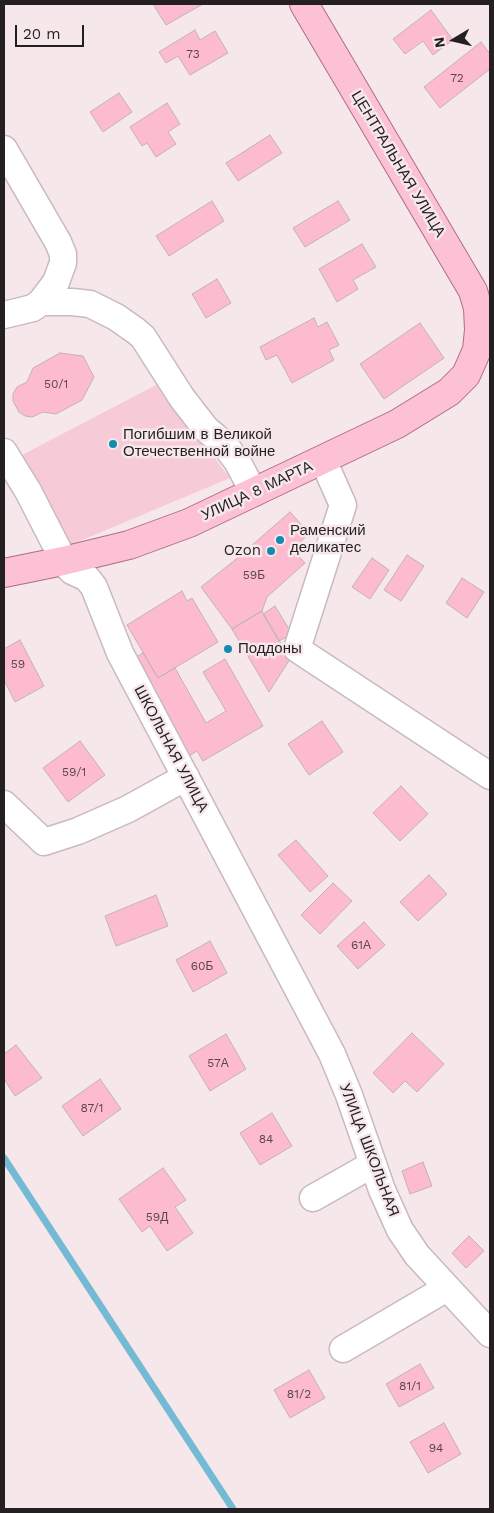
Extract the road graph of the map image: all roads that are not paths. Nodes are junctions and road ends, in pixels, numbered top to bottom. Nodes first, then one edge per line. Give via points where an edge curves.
1 (304, 4) edge
2 (4, 149) edge
3 (41, 302) junction
4 (4, 315) edge
5 (484, 342) edge
6 (4, 452) edge
7 (323, 460) junction
8 (254, 493) junction
9 (63, 561) junction
10 (4, 571) edge
11 (490, 776) edge
12 (186, 777) junction
13 (4, 804) edge
14 (332, 1054) joint
15 (373, 1164) junction
16 (313, 1198) dead end
17 (447, 1288) junction
18 (490, 1334) edge
19 (344, 1349) dead end

1 - 5 main road, ЦЕНТРАЛЬНАЯ УЛИЦА via 473,291
2 - 3 street via 63,254 56,282
3 - 4 street via 23,312
3 - 8 street via 90,304 143,337 182,398 237,461
5 - 7 main road, УЛИЦА 8 МАРТА via 466,375 448,392 397,424
6 - 9 street, ШКОЛЬНАЯ УЛИЦА via 28,491
7 - 8 main road, УЛИЦА 8 МАРТА
7 - 11 street via 343,504 297,649
8 - 9 main road, УЛИЦА 8 МАРТА via 189,523 137,542
9 - 10 main road, УЛИЦА 8 МАРТА
9 - 12 street, ШКОЛЬНАЯ УЛИЦА via 94,587 120,653
12 - 13 street via 128,809 44,842
12 - 14 street, ШКОЛЬНАЯ УЛИЦА
14 - 15 street, УЛИЦА ШКОЛЬНАЯ
15 - 16 street
15 - 17 street, УЛИЦА ШКОЛЬНАЯ via 400,1230 417,1255
17 - 18 street, УЛИЦА ШКОЛЬНАЯ
17 - 19 street

